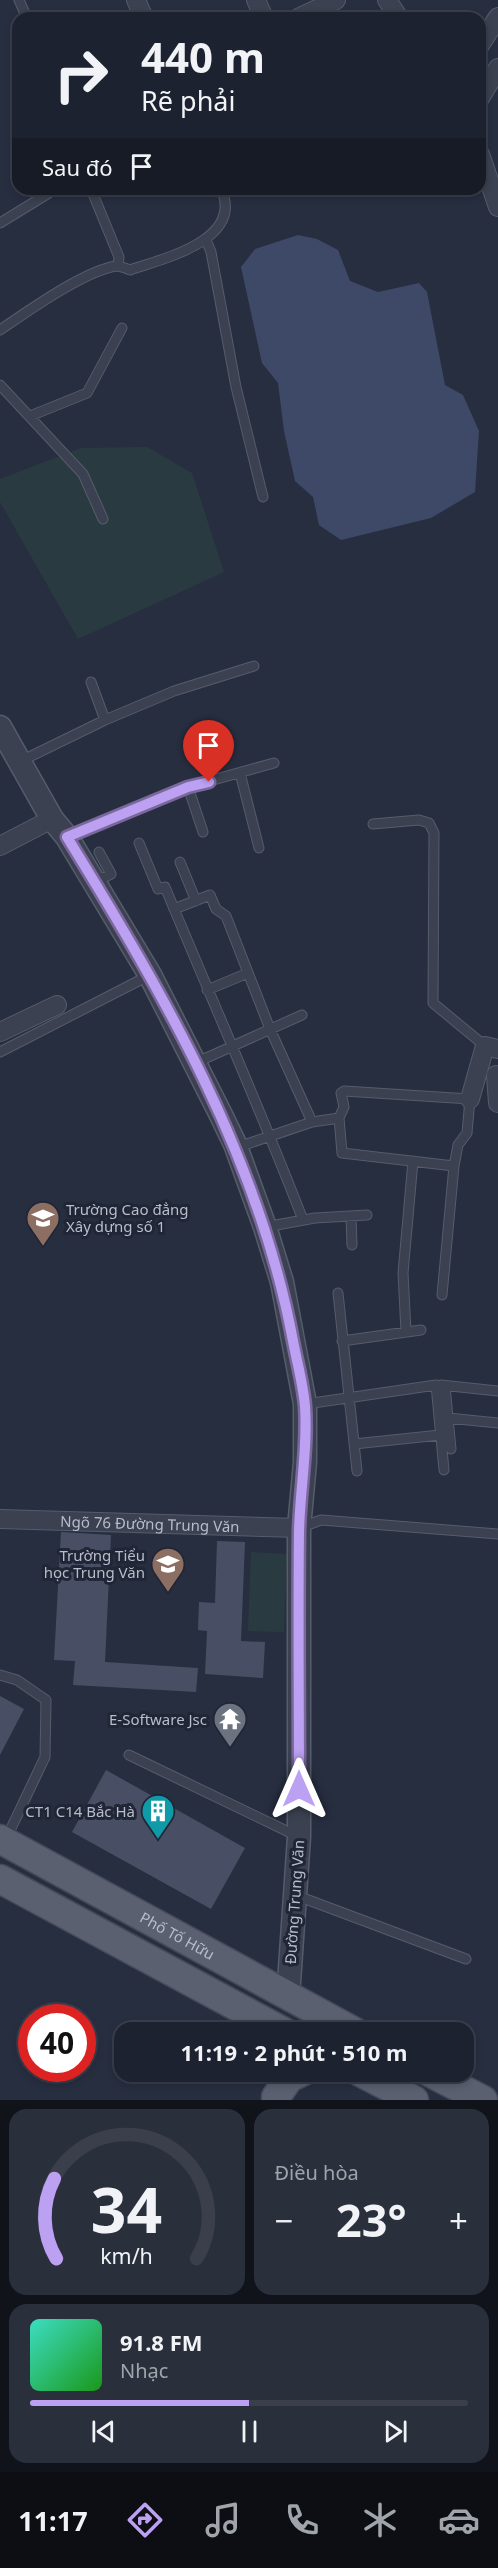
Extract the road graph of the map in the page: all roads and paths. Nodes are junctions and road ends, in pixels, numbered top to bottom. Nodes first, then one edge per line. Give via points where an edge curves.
1 (336, 0) edge
2 (311, 12) edge
3 (498, 17) edge
4 (486, 36) edge
5 (498, 68) edge
6 (486, 88) edge
7 (486, 172) edge
8 (46, 195) edge
9 (93, 195) edge
10 (222, 195) edge
11 (498, 207) edge
12 (0, 223) edge
13 (206, 240) junction
14 (118, 266) junction
15 (122, 328) dead end
16 (0, 330) edge
17 (0, 385) edge
18 (30, 416) junction
19 (263, 498) dead end
20 (103, 519) dead end
21 (254, 666) dead end
22 (91, 682) dead end
23 (105, 720) junction
24 (0, 727) edge
25 (19, 762) junction
26 (274, 764) dead end
27 (240, 773) junction
28 (188, 787) junction
29 (52, 819) junction
30 (373, 824) dead end
31 (203, 832) dead end
32 (67, 837) junction
33 (139, 843) dead end
34 (0, 846) edge
35 (259, 848) dead end
36 (99, 852) dead end
37 (180, 862) dead end
38 (95, 882) junction
39 (196, 900) junction
40 (174, 909) junction
41 (248, 973) junction
42 (150, 975) junction
43 (207, 990) junction
44 (57, 1005) dead end
45 (302, 1015) dead end
46 (2, 1027) edge
47 (270, 1029) junction
48 (230, 1047) junction
49 (492, 1048) edge
50 (0, 1052) edge
51 (195, 1063) junction
52 (496, 1075) dead end
53 (470, 1099) junction
54 (498, 1103) edge
55 (339, 1118) junction
56 (312, 1122) junction
57 (270, 1135) junction
58 (236, 1148) junction
59 (413, 1161) junction
60 (454, 1166) junction
61 (368, 1215) dead end
62 (351, 1216) junction
63 (303, 1220) junction
64 (266, 1227) junction
65 (351, 1245) dead end
66 (338, 1293) dead end
67 (442, 1295) dead end
68 (421, 1330) dead end
69 (406, 1332) junction
70 (342, 1341) junction
71 (440, 1385) junction
72 (498, 1391) edge
73 (348, 1397) junction
74 (304, 1404) junction
75 (448, 1418) junction
76 (498, 1423) edge
77 (440, 1435) junction
78 (354, 1444) junction
79 (451, 1449) dead end
80 (444, 1470) dead end
81 (357, 1471) dead end
82 (0, 1519) edge
83 (299, 1528) junction
84 (498, 1534) edge
85 (0, 1675) edge
86 (129, 1755) dead end
87 (299, 1837) junction
88 (2, 1840) edge
89 (0, 1879) edge
90 (295, 1895) junction
91 (466, 1959) dead end
92 (288, 1997) junction
93 (263, 2022) edge
94 (282, 2022) edge
95 (336, 2022) edge
96 (379, 2082) edge
97 (448, 2082) edge
98 (414, 2100) edge
99 (483, 2100) edge

1 - 2 street
3 - 4 street
5 - 6 street
7 - 11 street
8 - 12 lane
9 - 14 lane via 119,257
10 - 13 lane via 222,220
13 - 14 lane via 130,270
13 - 19 lane
14 - 16 lane via 39,303
15 - 18 lane via 87,393
17 - 18 lane
18 - 20 lane via 83,474
21 - 23 lane via 174,691
22 - 23 lane
23 - 25 lane
24 - 25 street, Đường Trung Văn
25 - 29 street, Đường Trung Văn
26 - 27 lane
27 - 28 lane
27 - 35 lane
28 - 31 lane
28 - 32 lane
29 - 32 street, Đường Trung Văn
29 - 34 street
30 - 49 lane via 419,820 429,823 434,833 433,1003
32 - 38 street, Đường Trung Văn
33 - 40 lane via 158,889 165,887
36 - 38 lane via 111,874
37 - 39 lane
38 - 42 street, Đường Trung Văn
39 - 40 lane
39 - 41 lane via 210,895 216,909 226,916
40 - 43 lane
41 - 43 lane
41 - 47 lane
42 - 50 lane
42 - 51 street, Đường Trung Văn
43 - 48 lane
44 - 46 street
45 - 47 lane
47 - 48 lane
47 - 56 lane
48 - 51 lane
48 - 57 lane
49 - 53 street
51 - 58 street, Đường Trung Văn
52 - 54 street
53 - 55 lane via 346,1090 341,1093 344,1107
53 - 60 lane via 467,1133 458,1145
55 - 56 lane
55 - 59 lane via 342,1153
56 - 57 lane
57 - 58 lane
57 - 63 lane
58 - 64 street, Đường Trung Văn
59 - 60 lane
59 - 69 lane via 403,1273
60 - 67 lane
61 - 62 lane
62 - 63 lane
62 - 65 lane
63 - 64 lane
64 - 74 street, Đường Trung Văn via 282,1282
66 - 70 lane
68 - 69 lane
69 - 70 lane
70 - 73 lane
71 - 72 lane
71 - 73 lane
71 - 75 lane
71 - 77 lane
73 - 74 lane
73 - 78 lane
74 - 83 street, Đường Trung Văn via 305,1462
75 - 76 lane
75 - 79 lane
77 - 78 lane
77 - 80 lane
78 - 81 lane
82 - 83 street, Ngõ 76 Đường Trung Văn
83 - 84 lane via 321,1520
83 - 87 street, Đường Trung Văn
85 - 88 lane via 17,1680 46,1700 45,1757
86 - 87 lane
87 - 90 street, Đường Trung Văn
88 - 92 main road, Phố Tố Hữu
89 - 93 main road
90 - 91 lane
90 - 92 street, Đường Trung Văn
92 - 94 main road
92 - 95 main road, Phố Tố Hữu
96 - 98 main road
97 - 99 main road

